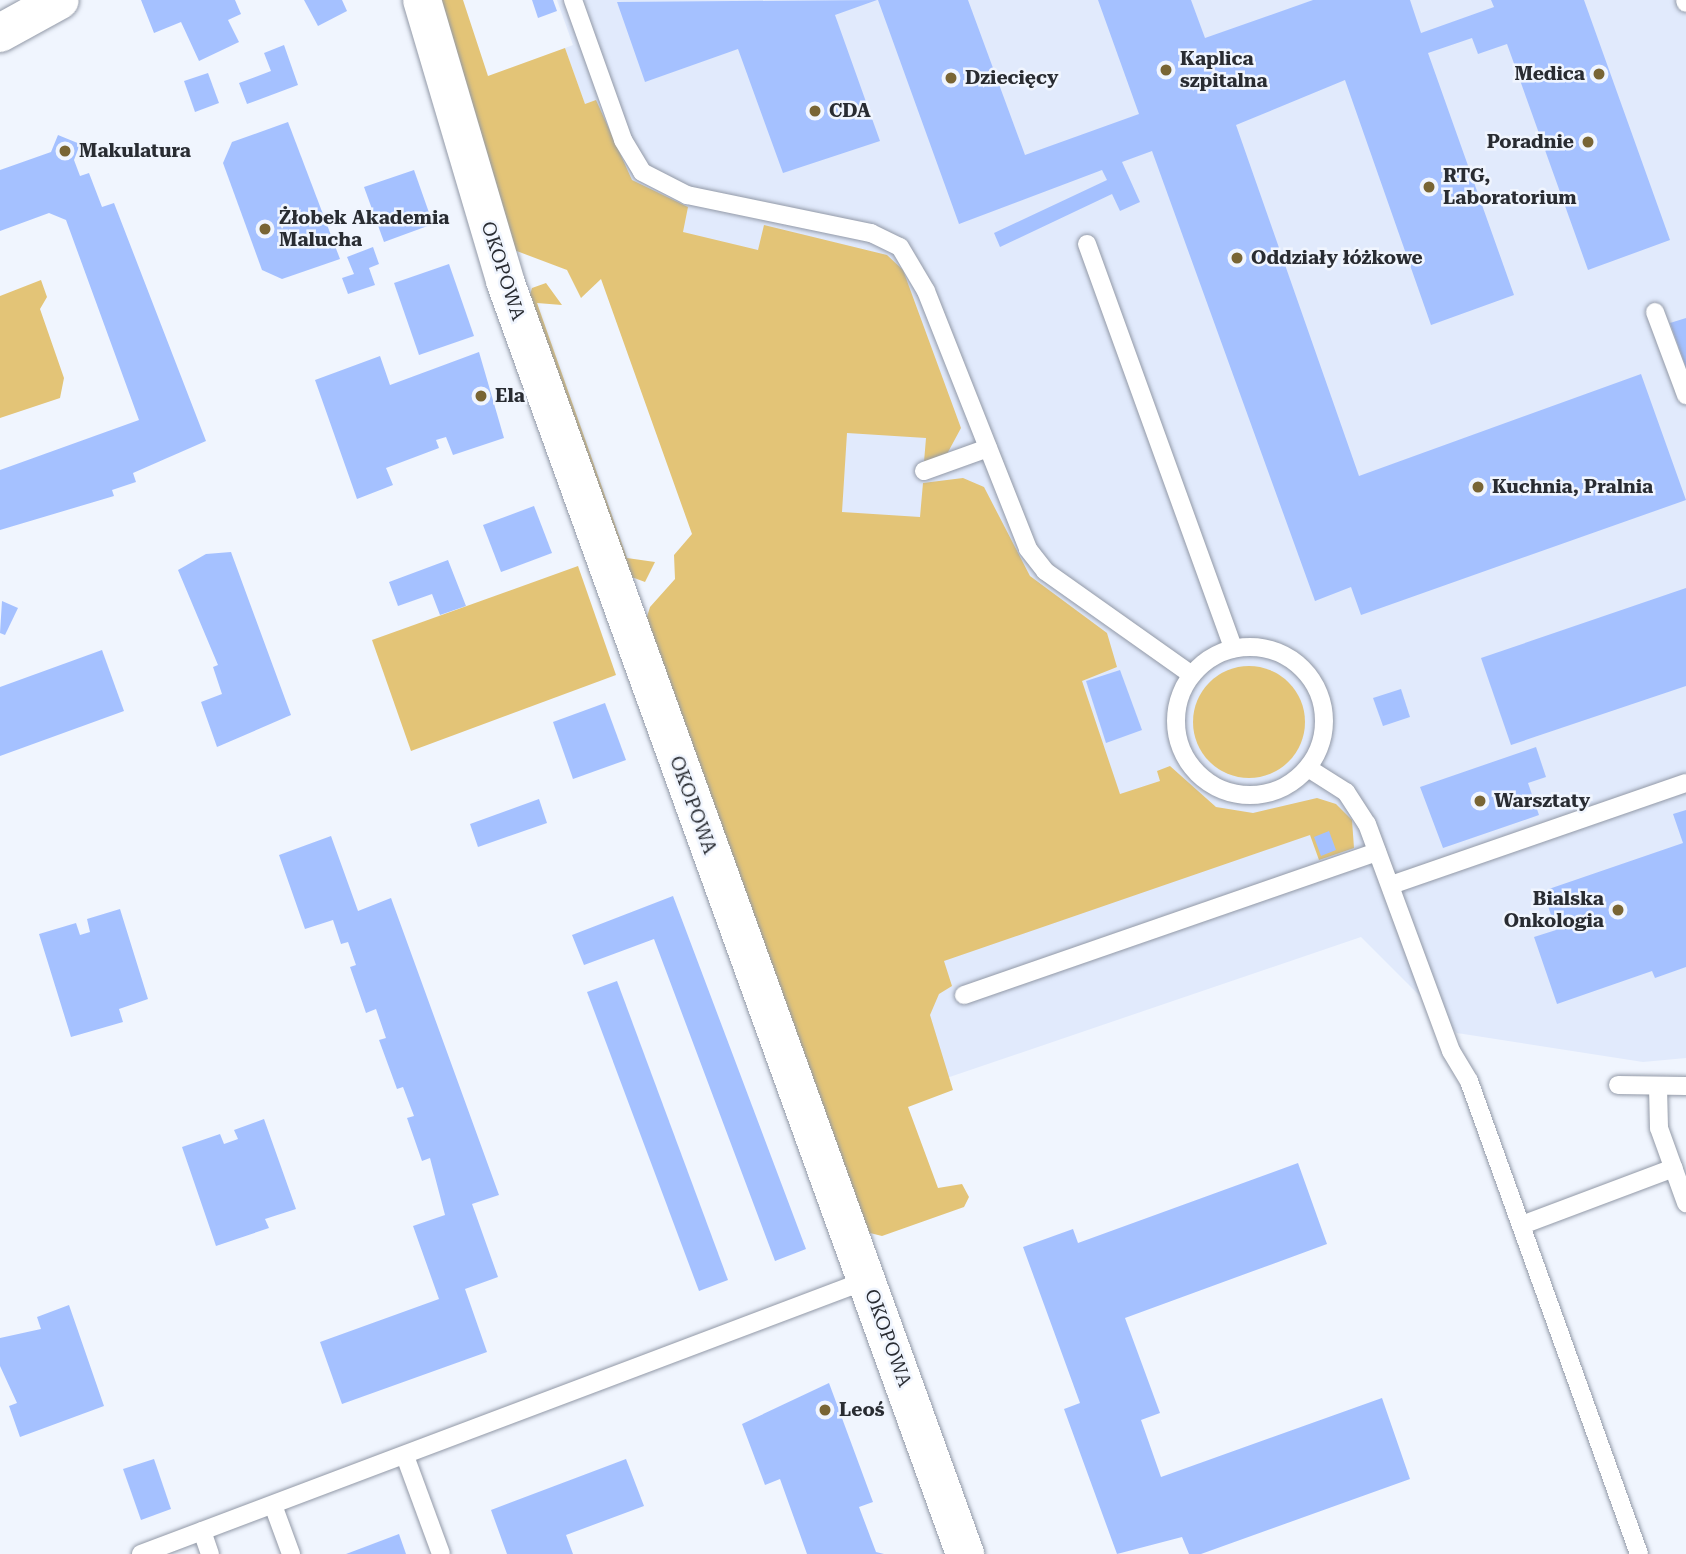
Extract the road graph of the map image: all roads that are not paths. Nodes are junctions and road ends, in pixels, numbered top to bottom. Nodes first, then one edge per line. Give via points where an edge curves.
1 (60, 0) edge
2 (406, 0) edge
3 (422, 0) edge
4 (573, 0) edge
5 (0, 33) edge
6 (434, 52) junction
7 (1087, 244) dead end
8 (1655, 312) dead end
9 (1686, 395) edge
10 (988, 448) junction
11 (924, 471) dead end
12 (1233, 648) junction
13 (1192, 676) junction
14 (1308, 768) junction
15 (1686, 783) edge
16 (1377, 852) junction
17 (1391, 885) junction
18 (964, 995) dead end
19 (1618, 1085) dead end
20 (1686, 1086) edge
21 (1658, 1087) junction
22 (1674, 1168) junction
23 (1686, 1203) edge
24 (1522, 1226) junction
25 (867, 1280) junction
26 (405, 1455) junction
27 (273, 1505) junction
28 (202, 1531) junction
29 (141, 1554) edge
30 (210, 1554) edge
31 (291, 1554) edge
32 (441, 1554) edge
33 (965, 1554) edge
34 (1639, 1554) edge

1 - 5 street
2 - 6 street, OKOPOWA
3 - 6 street, OKOPOWA
4 - 10 lane via 623,140 642,172 687,195 870,233 900,247 926,291
6 - 25 street, OKOPOWA via 505,281
7 - 12 lane
8 - 9 lane
10 - 11 lane
10 - 13 lane via 1028,548 1045,571
12 - 13 lane
12 - 14 lane via 1284,655 1319,694 1322,732
13 - 14 lane via 1176,716 1178,739 1203,779 1234,793 1269,793
14 - 16 lane via 1359,806
15 - 17 lane
16 - 17 lane
16 - 18 lane
17 - 24 lane
19 - 21 lane
20 - 21 lane
21 - 22 lane via 1659,1128
22 - 23 lane
22 - 24 lane
24 - 34 lane
25 - 26 lane
25 - 33 street, OKOPOWA
26 - 27 lane
26 - 32 lane
27 - 28 lane
27 - 31 lane
28 - 29 lane
28 - 30 lane

